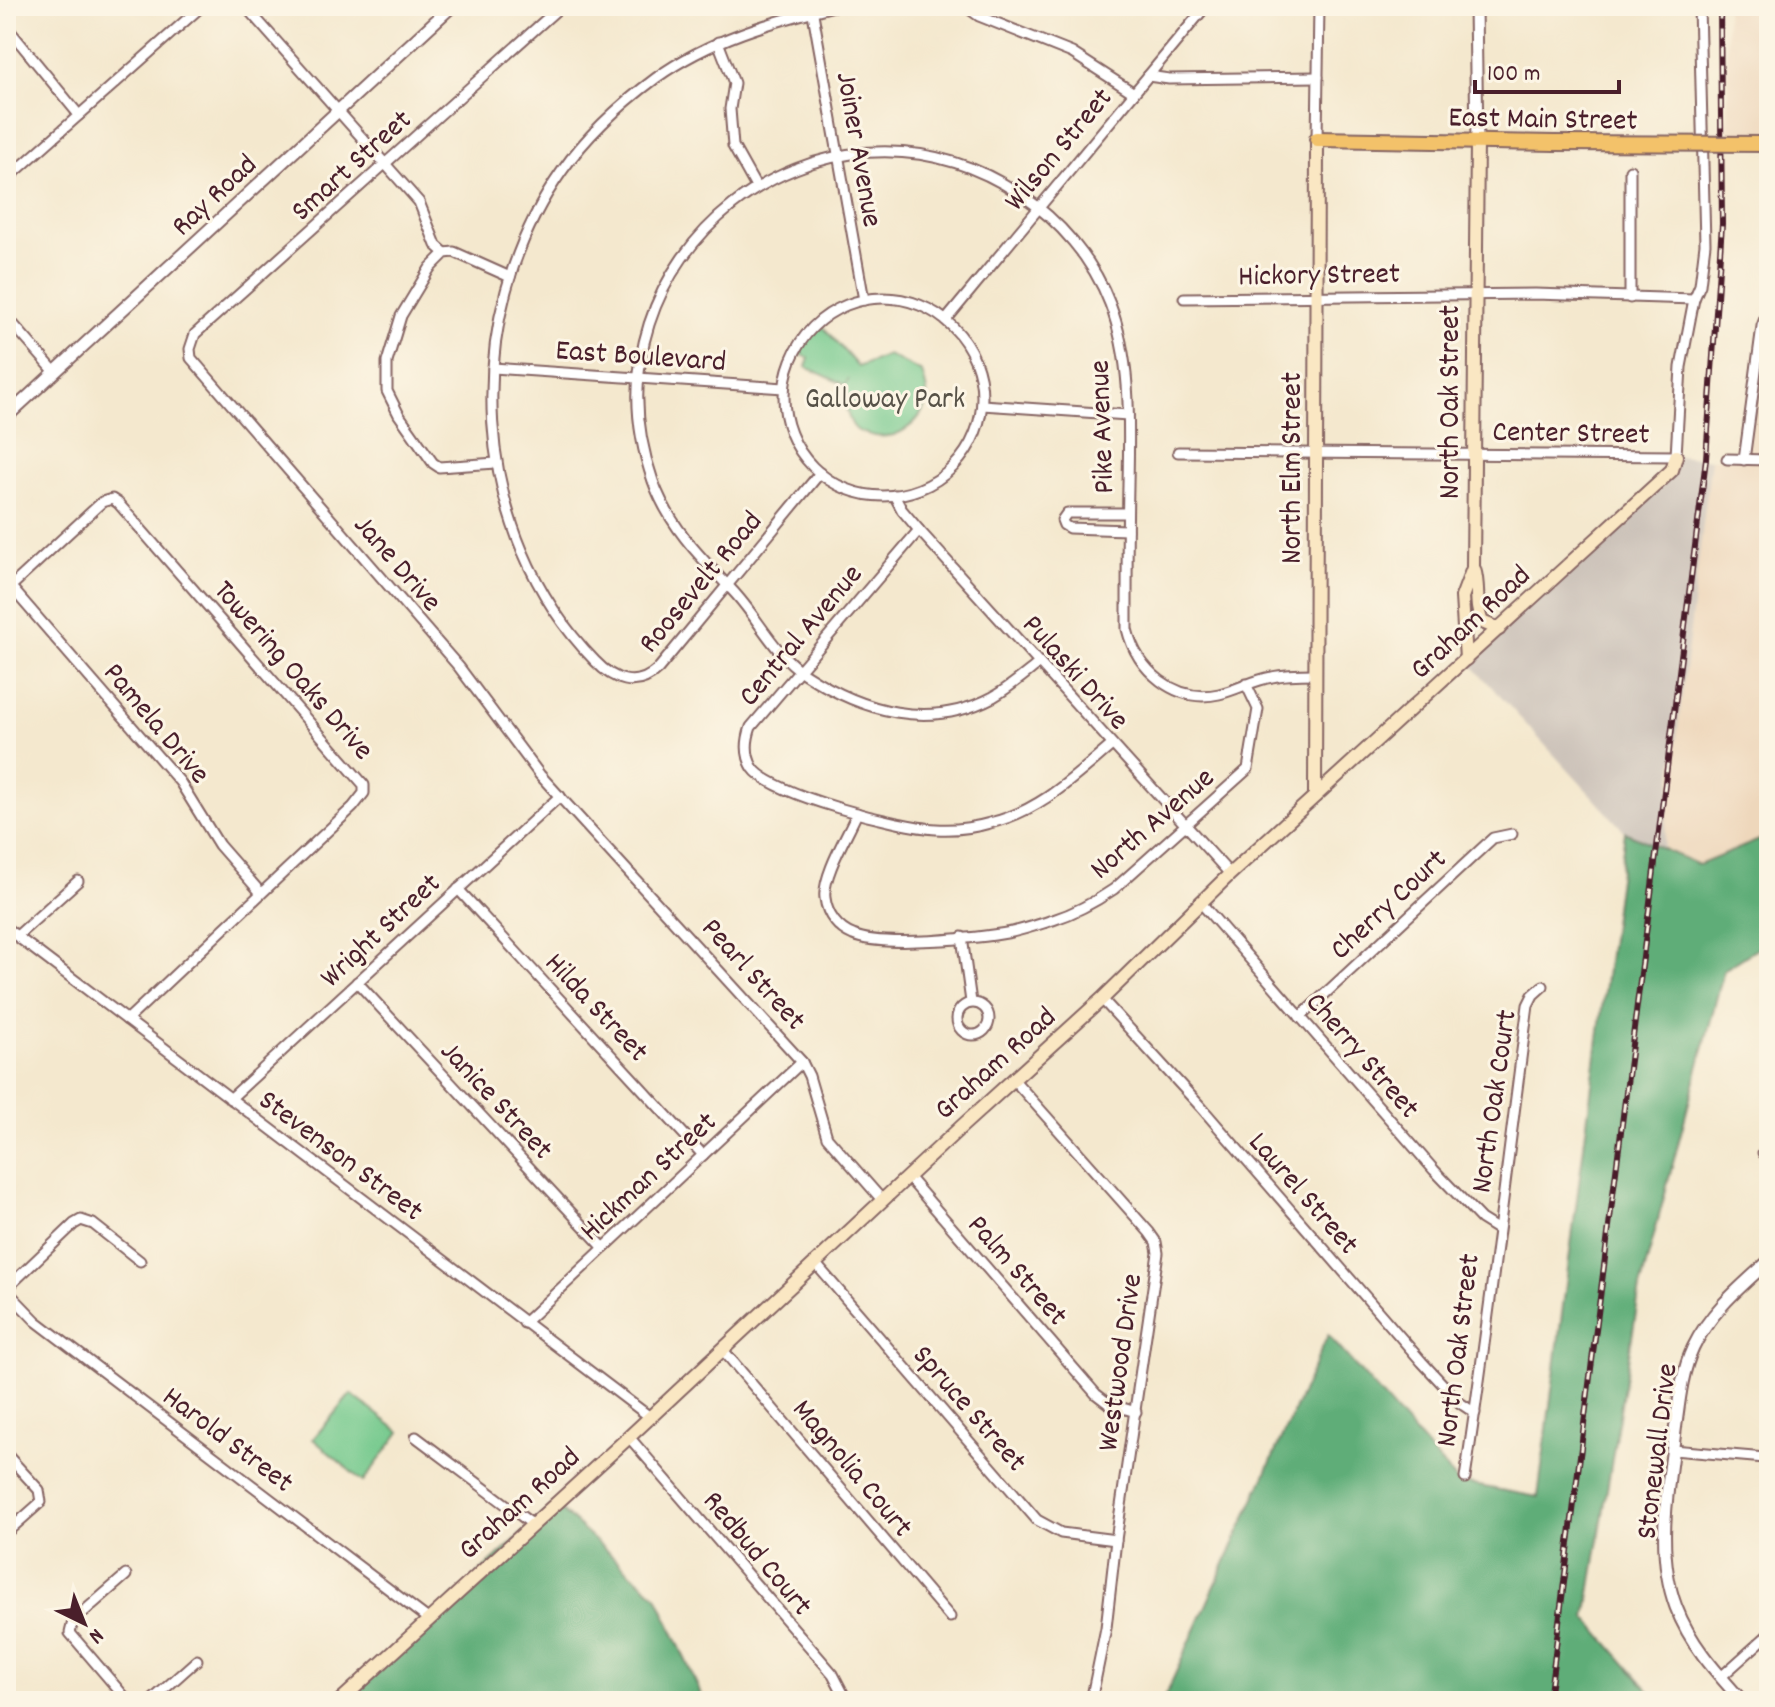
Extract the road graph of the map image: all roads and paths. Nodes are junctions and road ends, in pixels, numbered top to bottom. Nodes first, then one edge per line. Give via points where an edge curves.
1 (202, 6) edge
2 (245, 6) edge
3 (452, 6) edge
4 (561, 6) edge
5 (834, 6) edge
6 (965, 6) edge
7 (1206, 6) edge
8 (1319, 6) edge
9 (1475, 6) edge
10 (1699, 6) edge
11 (812, 9) edge
12 (6, 26) edge
13 (718, 42) junction
14 (1148, 76) junction
15 (1318, 77) junction
16 (1134, 93) junction
17 (339, 110) junction
18 (79, 115) junction
19 (1317, 139) junction
20 (1477, 142) junction
21 (1769, 144) edge
22 (838, 156) junction
23 (386, 165) junction
24 (1630, 170) dead end
25 (6, 180) edge
26 (756, 187) junction
27 (1039, 208) junction
28 (445, 253) junction
29 (510, 277) junction
30 (1474, 294) junction
31 (1184, 298) dead end
32 (1317, 298) junction
33 (1630, 298) junction
34 (1694, 299) junction
35 (864, 300) junction
36 (1769, 308) edge
37 (6, 316) edge
38 (946, 320) junction
39 (196, 365) joint
40 (493, 368) junction
41 (55, 372) junction
42 (639, 379) junction
43 (784, 388) junction
44 (982, 405) junction
45 (1128, 415) junction
46 (6, 417) edge
47 (1178, 452) dead end
48 (1316, 453) junction
49 (1476, 454) junction
50 (1676, 456) junction
51 (1727, 459) dead end
52 (1744, 460) junction
53 (1769, 460) edge
54 (496, 463) junction
55 (820, 473) junction
56 (894, 495) junction
57 (1127, 513) junction
58 (919, 530) junction
59 (1127, 530) junction
60 (1473, 568) junction
61 (728, 586) junction
62 (8, 589) edge
63 (1499, 629) junction
64 (1466, 659) junction
65 (1038, 664) junction
66 (801, 671) junction
67 (1315, 674) junction
68 (1246, 684) junction
69 (1112, 745) junction
70 (560, 796) junction
71 (1315, 796) junction
72 (857, 813) junction
73 (1186, 827) junction
74 (1512, 834) dead end
75 (1230, 874) junction
76 (78, 881) dead end
77 (458, 889) junction
78 (261, 893) junction
79 (1201, 903) junction
80 (6, 928) edge
81 (17, 936) junction
82 (962, 937) junction
83 (357, 982) junction
84 (1543, 986) dead end
85 (1102, 999) junction
86 (971, 1002) dead end
87 (1300, 1017) junction
88 (127, 1020) junction
89 (802, 1062) junction
90 (1014, 1080) junction
91 (230, 1099) junction
92 (703, 1155) junction
93 (908, 1177) junction
94 (883, 1201) junction
95 (1497, 1229) junction
96 (604, 1248) junction
97 (140, 1261) dead end
98 (1769, 1261) edge
99 (815, 1263) junction
100 (6, 1290) edge
101 (524, 1323) junction
102 (722, 1349) junction
103 (1136, 1412) junction
104 (1475, 1413) junction
105 (650, 1417) junction
106 (416, 1437) dead end
107 (629, 1437) junction
108 (1673, 1450) junction
109 (6, 1454) edge
110 (1769, 1456) edge
111 (1465, 1478) dead end
112 (532, 1524) junction
113 (6, 1533) edge
114 (1116, 1540) junction
115 (126, 1575) dead end
116 (950, 1617) dead end
117 (428, 1619) junction
118 (1769, 1634) edge
119 (197, 1660) dead end
120 (1721, 1677) junction
121 (128, 1701) edge
122 (151, 1701) edge
123 (340, 1701) edge
124 (847, 1701) edge
125 (1091, 1701) edge
126 (1742, 1701) edge

1 - 18 street
2 - 17 street
3 - 17 street, Ray Road
4 - 23 street, Smart Street
5 - 11 street, Roosevelt Road
6 - 16 street via 1072,53
7 - 14 street, Wilson Street
8 - 15 street
9 - 20 street
10 - 34 street via 1705,244
11 - 13 street, Roosevelt Road
11 - 22 street, Joiner Avenue
12 - 18 street
13 - 26 street via 734,83 733,146
13 - 29 street, Roosevelt Road via 657,77 601,124 546,196
14 - 15 street
14 - 16 street, Wilson Street
15 - 19 street
16 - 27 street, Wilson Street
17 - 23 street
17 - 41 street, Ray Road
18 - 25 street
19 - 20 main road, East Main Street
19 - 32 main road, North Elm Street
20 - 21 main road, East Main Street, bridge
20 - 30 main road, North Oak Street
22 - 26 street, Pike Avenue via 796,167
22 - 27 street, Pike Avenue via 879,151 948,161 995,179
22 - 35 street, Joiner Avenue
23 - 28 street via 419,202 436,245
23 - 39 street, Smart Street via 195,334 190,349
24 - 33 street
26 - 42 street, Pike Avenue via 721,213 676,267 653,316
27 - 38 street, Wilson Street
27 - 45 street, Pike Avenue via 1088,262 1109,302 1124,357
28 - 29 street via 454,252
28 - 54 street via 401,316 387,362 387,391 439,467
29 - 40 street, Roosevelt Road
30 - 32 street, Hickory Street
30 - 33 street, Hickory Street
30 - 49 main road, North Oak Street
31 - 32 street, Hickory Street
32 - 48 main road, North Elm Street
33 - 34 street, Hickory Street
34 - 50 street via 1681,367
35 - 38 street via 913,303
35 - 43 street via 833,312 808,333 792,359
36 - 52 street
37 - 41 street
38 - 44 street via 977,364
39 - 70 street, Jane Drive via 459,667
40 - 42 street, East Boulevard
40 - 54 street, Roosevelt Road
41 - 46 street, Ray Road
42 - 43 street, East Boulevard
42 - 61 street, Pike Avenue via 642,440 660,498 695,552
43 - 55 street via 790,430
44 - 45 street
44 - 56 street via 973,438 954,466 927,486
45 - 57 street, Pike Avenue
47 - 48 street, Center Street
48 - 49 street, Center Street
48 - 67 main road, North Elm Street
49 - 50 street, Center Street
49 - 60 main road, North Oak Street
50 - 63 main road, Graham Road via 1672,470
51 - 52 street
52 - 53 street
54 - 61 street, Roosevelt Road via 534,575 567,629 612,676 637,681 653,674
55 - 56 street via 860,493
55 - 61 street, Roosevelt Road
56 - 58 street, Pulaski Drive
57 - 59 street, Pike Avenue
57 - 59 street via 1067,513 1062,520 1069,528
58 - 65 street, Pulaski Drive
58 - 66 street, Central Avenue
59 - 68 street, Pike Avenue via 1127,629 1142,662 1172,688 1194,695 1221,694
60 - 63 main road via 1476,609 1482,622
60 - 64 main road, North Oak Street via 1462,597
61 - 66 street, Pike Avenue via 779,653
62 - 78 street, Pamela Drive via 180,782 219,845
62 - 78 street, Towering Oaks Drive via 107,498 118,503 364,785 353,807
63 - 64 main road, Graham Road
64 - 71 main road, Graham Road
65 - 66 street, Pike Avenue via 990,699 958,711 925,715 869,707
65 - 69 street, Pulaski Drive
66 - 72 street, Central Avenue via 751,727 748,758 768,781
67 - 68 street, Pike Avenue
67 - 71 main road, North Elm Street
68 - 73 street, North Avenue via 1258,709 1248,769
69 - 72 street, Central Avenue via 1046,799 993,822 936,829
69 - 73 street, Pulaski Drive
70 - 77 street, Wright Street
70 - 89 street, Pearl Street
71 - 75 main road, Graham Road
72 - 82 street, North Avenue via 825,887 834,921 866,940
73 - 75 street, Pulaski Drive
73 - 82 street, North Avenue via 1093,903 1012,932
74 - 87 street, Cherry Court via 1493,838
75 - 79 main road, Graham Road
76 - 81 street
77 - 83 street, Wright Street
77 - 92 street, Hilda Street
78 - 88 street, Towering Oaks Drive
79 - 85 main road, Graham Road
79 - 87 street, Cherry Street
80 - 81 street, Stevenson Street
81 - 88 street, Stevenson Street
82 - 86 street
83 - 91 street, Wright Street
83 - 96 street, Janice Street
84 - 95 street, North Oak Court via 1528,1005
85 - 90 main road, Graham Road
85 - 104 street, Laurel Street via 1422,1362
87 - 95 street, Cherry Street via 1434,1170
88 - 91 street, Stevenson Street
89 - 92 street, Hickman Street
89 - 94 street, Pearl Street via 827,1137
90 - 93 main road, Graham Road
90 - 103 street, Westwood Drive via 1156,1242
91 - 101 street, Stevenson Street
92 - 96 street, Hickman Street
93 - 94 main road, Graham Road
93 - 103 street, Palm Street via 1096,1394
94 - 99 main road, Graham Road
95 - 104 street, North Oak Street
96 - 101 street, Hickman Street
97 - 100 street via 81,1220
98 - 108 street, Stonewall Drive via 1721,1305 1694,1346 1686,1365
99 - 102 main road, Graham Road
99 - 114 street, Spruce Street via 1037,1520 1061,1533
100 - 117 street, Harold Street via 36,1321
101 - 105 street, Stevenson Street
102 - 105 main road, Graham Road
102 - 116 street, Magnolia Court
103 - 114 street, Westwood Drive
104 - 111 street, North Oak Street
105 - 107 main road, Graham Road
106 - 112 street
107 - 112 main road, Graham Road
107 - 124 street, Redbud Court via 833,1674
108 - 110 street
108 - 120 street, Stonewall Drive via 1666,1566 1679,1615
109 - 113 street via 42,1497
112 - 117 main road, Graham Road
114 - 125 street, Westwood Drive
115 - 121 street via 73,1621 70,1633
117 - 123 main road, Graham Road
118 - 120 street
119 - 122 street
120 - 126 street, Stonewall Drive

